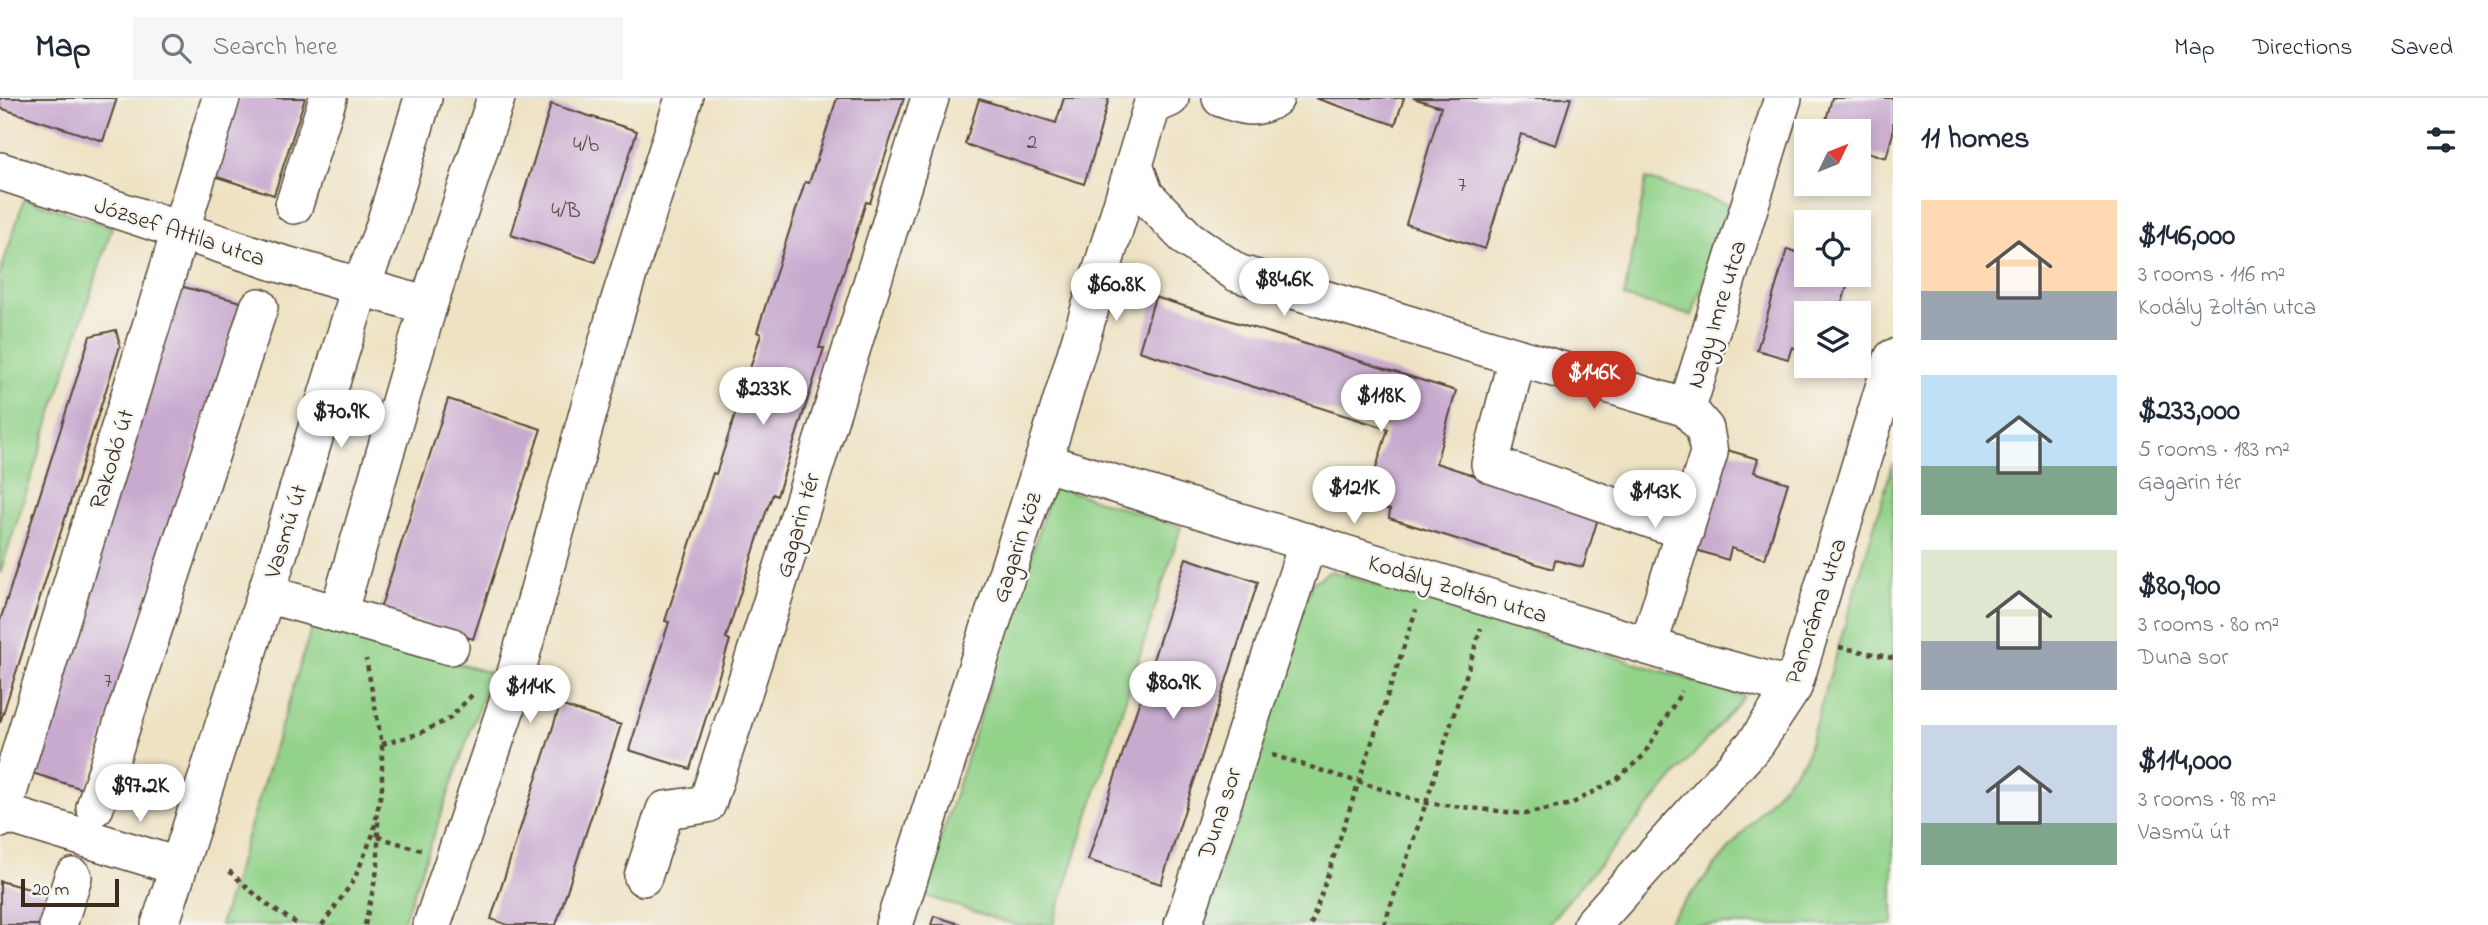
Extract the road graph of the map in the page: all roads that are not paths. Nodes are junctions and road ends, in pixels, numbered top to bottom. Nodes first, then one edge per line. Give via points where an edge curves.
1 (221, 98) edge
2 (328, 98) edge
3 (423, 98) edge
4 (496, 98) edge
5 (684, 98) edge
6 (930, 98) edge
7 (1170, 98) edge
8 (1221, 98) edge
9 (1275, 98) edge
10 (1783, 98) edge
11 (1135, 168) junction
12 (0, 171) edge
13 (295, 205) dead end
14 (181, 232) junction
15 (360, 288) junction
16 (428, 306) junction
17 (259, 307) dead end
18 (1517, 358) junction
19 (1893, 358) edge
20 (1687, 408) junction
21 (1043, 462) junction
22 (1685, 531) junction
23 (1308, 542) junction
24 (266, 594) junction
25 (338, 614) junction
26 (450, 646) dead end
27 (1648, 646) junction
28 (1793, 688) junction
29 (95, 807) dead end
30 (1, 815) edge
31 (177, 866) junction
32 (73, 877) dead end
33 (643, 877) dead end
34 (58, 925) edge
35 (160, 925) edge
36 (432, 925) edge
37 (894, 925) edge
38 (1183, 925) edge
39 (1592, 925) edge

1 - 14 street, Rakodó út
2 - 13 street
3 - 15 street, Vasmű út via 383,231
4 - 16 street
5 - 36 street via 616,312 514,681
6 - 33 street, Gagarin tér via 707,804 665,810
7 - 11 street via 1153,106
8 - 9 street via 1244,106 1264,105
10 - 20 street, Nagy Imre utca
11 - 18 street via 1145,195 1188,239 1237,273
11 - 21 street, Gagarin köz
12 - 14 street, József Attila utca
14 - 15 street, József Attila utca
14 - 30 street, Rakodó út
15 - 16 street, József Attila utca
15 - 24 street, Vasmű út
16 - 25 street
17 - 29 street
18 - 20 street
18 - 22 street via 1490,464
19 - 28 street, Panoráma utca
20 - 22 street, Nagy Imre utca via 1705,429 1709,453
21 - 23 street, Kodály Zoltán utca
21 - 37 street, Gagarin köz
22 - 27 street, Nagy Imre utca
23 - 27 street, Kodály Zoltán utca
23 - 38 street, Duna sor
24 - 25 street
24 - 31 street, Vasmű út
25 - 26 street
27 - 28 street, Kodály Zoltán utca
28 - 39 street, Panoráma utca via 1756,743
30 - 31 street
31 - 35 street, Vasmű út
32 - 34 street

